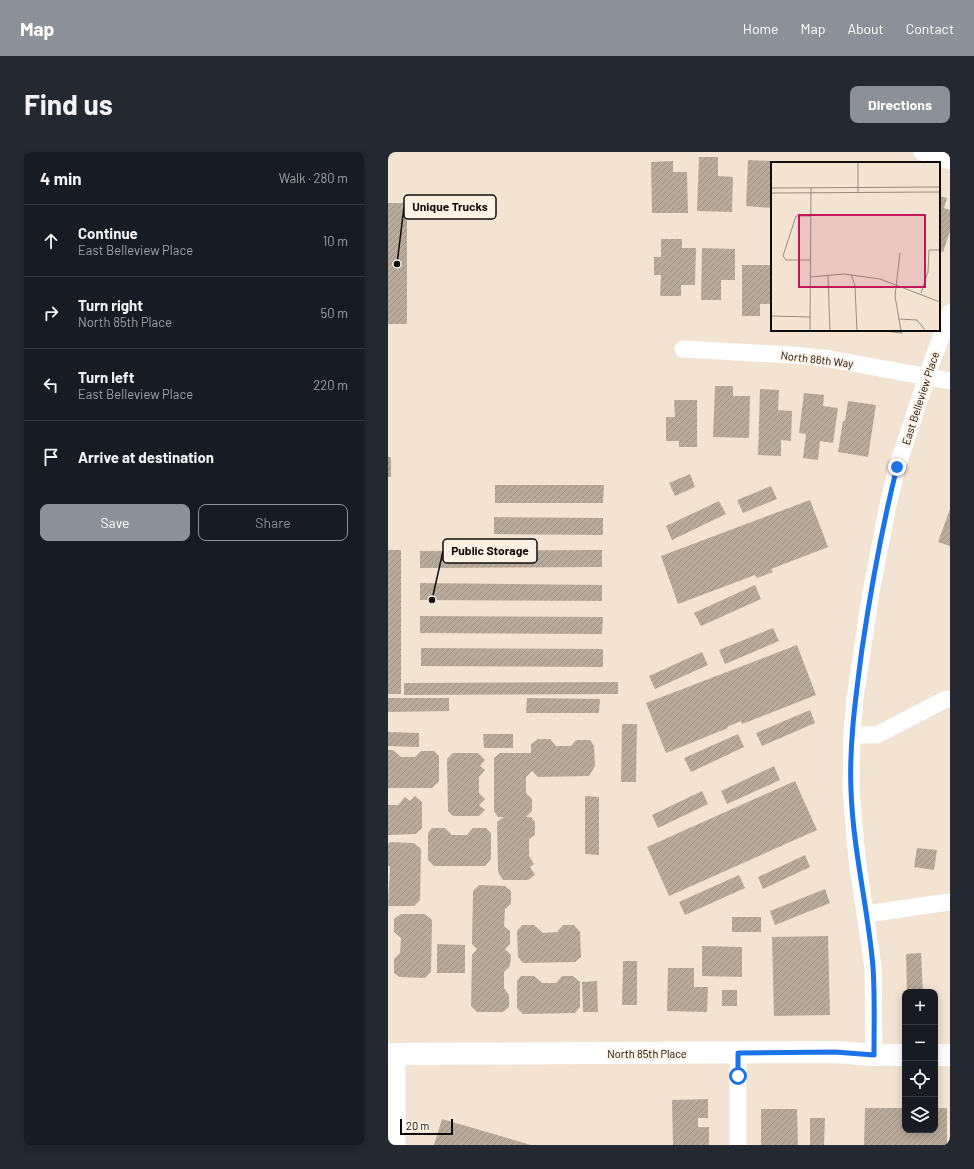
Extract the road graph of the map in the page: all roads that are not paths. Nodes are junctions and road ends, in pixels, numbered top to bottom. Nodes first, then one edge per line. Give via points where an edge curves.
1 (922, 152) edge
2 (950, 161) edge
3 (950, 313) edge
4 (683, 349) dead end
5 (927, 376) junction
6 (950, 381) edge
7 (950, 699) edge
8 (852, 735) junction
9 (950, 902) edge
10 (866, 914) junction
11 (738, 1053) junction
12 (392, 1054) edge
13 (874, 1055) junction
14 (902, 1055) edge
15 (938, 1055) edge
16 (950, 1055) edge
17 (397, 1145) edge
18 (738, 1145) edge

1 - 2 street
3 - 5 street, East Belleview Place
4 - 5 street, North 86th Way via 830,359
5 - 6 street, North 86th Way
5 - 8 street, East Belleview Place via 897,467 888,504 870,592
7 - 8 street via 877,735
8 - 10 street, East Belleview Place via 851,790 857,859
9 - 10 street
10 - 13 street, East Belleview Place via 873,967
11 - 12 street, North 85th Place
11 - 13 street, North 85th Place via 835,1052
11 - 18 street
12 - 17 street
13 - 14 street, North 85th Place
15 - 16 street

